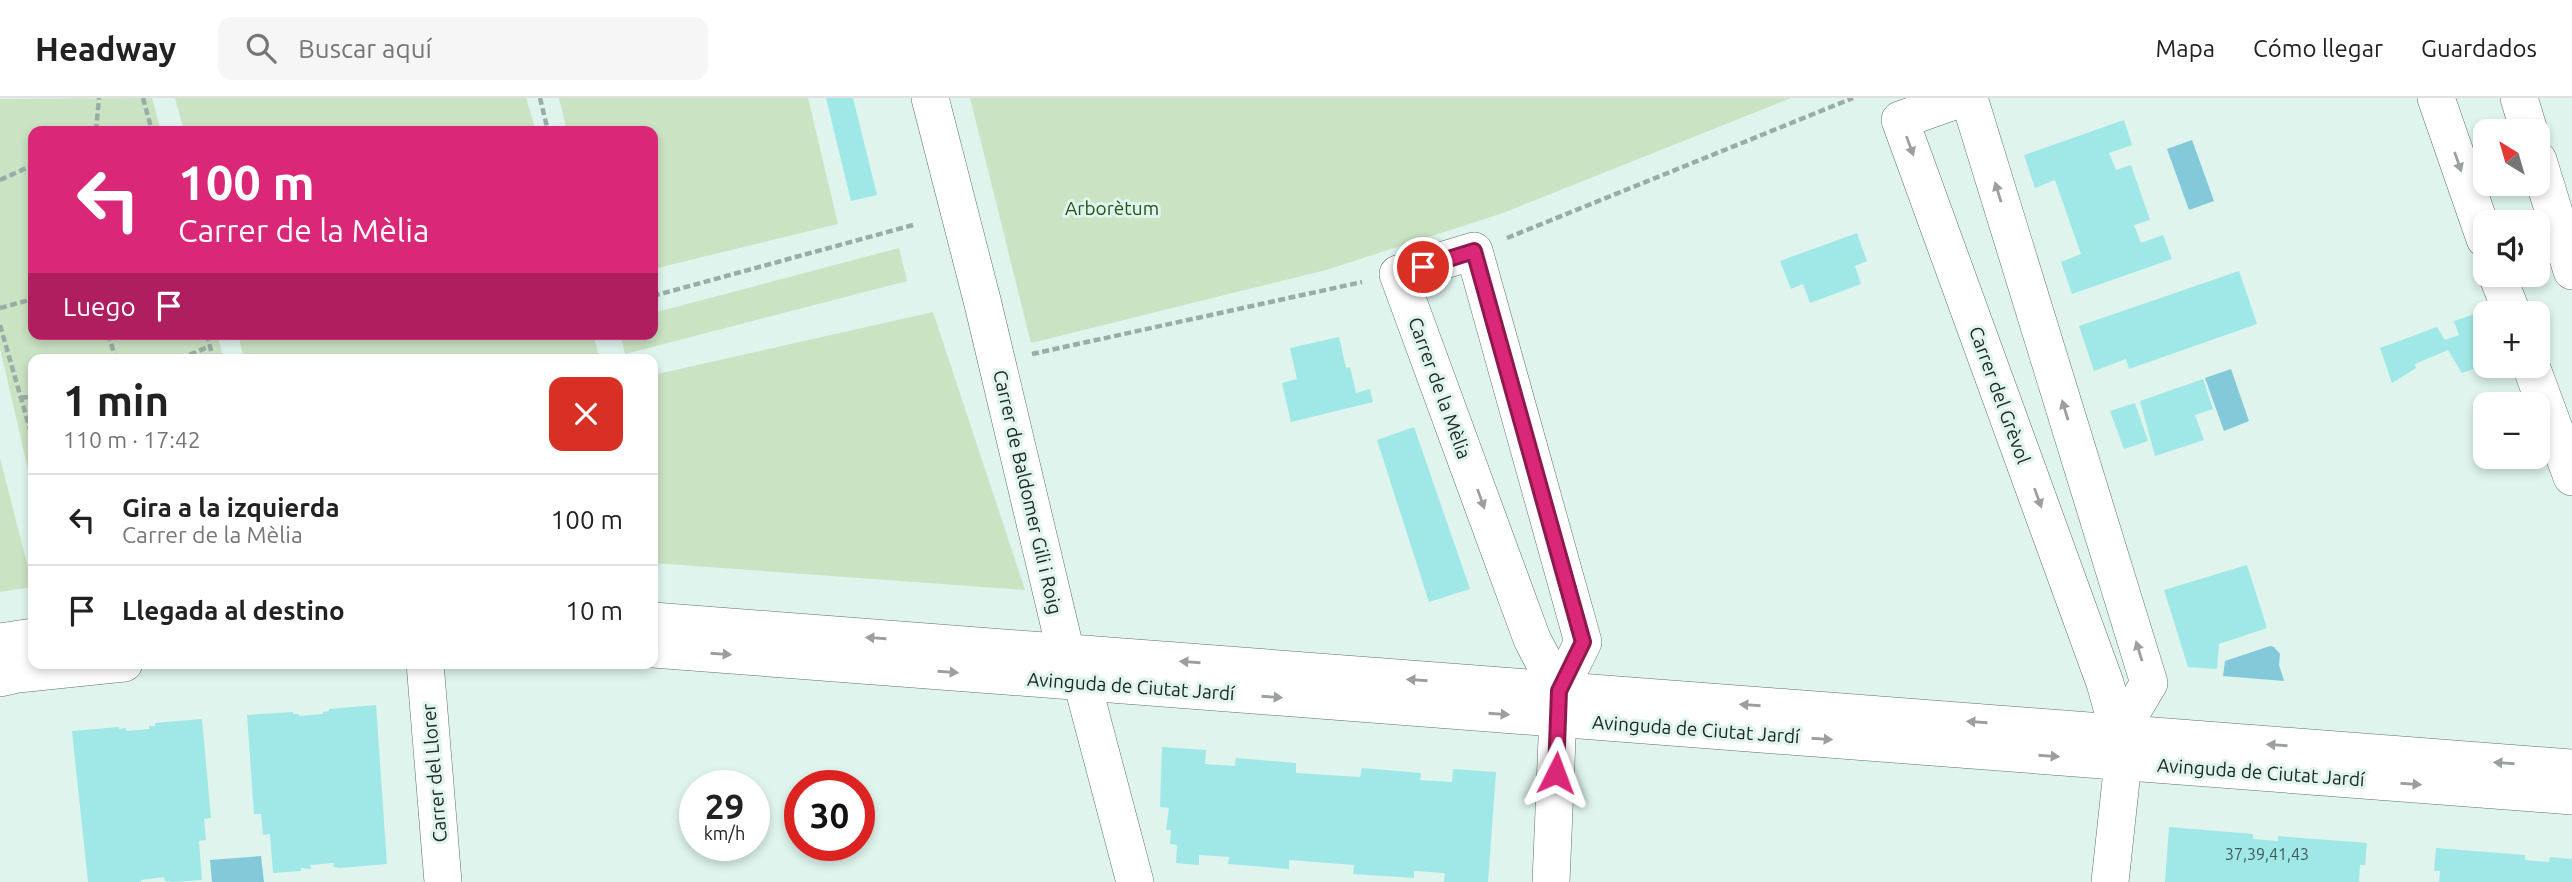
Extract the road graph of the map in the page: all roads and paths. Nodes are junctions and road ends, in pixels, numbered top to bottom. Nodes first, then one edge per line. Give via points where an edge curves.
1 (99, 98) edge
2 (144, 98) edge
3 (540, 98) edge
4 (930, 98) edge
5 (1853, 98) edge
6 (1962, 98) edge
7 (1969, 98) edge
8 (2436, 98) edge
9 (2519, 98) edge
10 (2525, 119) edge
11 (96, 126) edge
12 (151, 126) edge
13 (547, 126) edge
14 (28, 166) edge
15 (0, 180) edge
16 (2545, 196) edge
17 (2475, 210) edge
18 (914, 225) dead end
19 (1474, 251) junction
20 (2558, 260) edge
21 (1398, 274) junction
22 (658, 295) edge
23 (28, 300) edge
24 (0, 308) edge
25 (0, 325) edge
26 (208, 340) edge
27 (210, 346) junction
28 (192, 354) edge
29 (212, 354) edge
30 (997, 362) junction
31 (2535, 378) edge
32 (28, 397) edge
33 (21, 398) junction
34 (28, 422) edge
35 (2572, 477) edge
36 (658, 622) edge
37 (28, 638) edge
38 (0, 642) edge
39 (658, 649) edge
40 (1074, 667) junction
41 (74, 669) edge
42 (425, 669) edge
43 (0, 678) edge
44 (1559, 705) junction
45 (2121, 748) junction
46 (2572, 768) edge
47 (2572, 796) edge
48 (443, 882) edge
49 (1135, 882) edge
50 (1550, 882) edge
51 (2110, 882) edge

1 - 11 path
2 - 12 path
3 - 13 path
4 - 30 street, Carrer de Baldomer Gili i Roig
5 - 19 path
6 -> 45 street, Carrer del Grèvol via 1900,120 2105,683
45 -> 7 street, Carrer del Grèvol via 2149,683
8 -> 17 street
9 - 10 street
14 - 15 path
16 - 20 street
18 - 22 path
19 - 21 street
19 - 44 street via 1583,642
21 - 30 path
21 -> 44 street, Carrer de la Mèlia
23 - 24 path
25 - 33 path
26 - 27 path
27 - 28 path
27 - 29 path
30 - 40 street, Carrer de Baldomer Gili i Roig
31 - 35 street
32 - 33 path
33 - 34 path
40 -> 36 street, Avinguda de Ciutat Jardí
37 - 38 street
39 -> 40 street, Avinguda de Ciutat Jardí
40 - 44 street, Avinguda de Ciutat Jardí
40 - 49 street, Carrer de Baldomer Gili i Roig
41 - 43 street
42 - 48 street, Carrer del Llorer
44 - 45 street, Avinguda de Ciutat Jardí
44 - 50 street
46 -> 45 street, Avinguda de Ciutat Jardí
45 -> 47 street, Avinguda de Ciutat Jardí
45 - 51 street, Carrer del Grèvol

